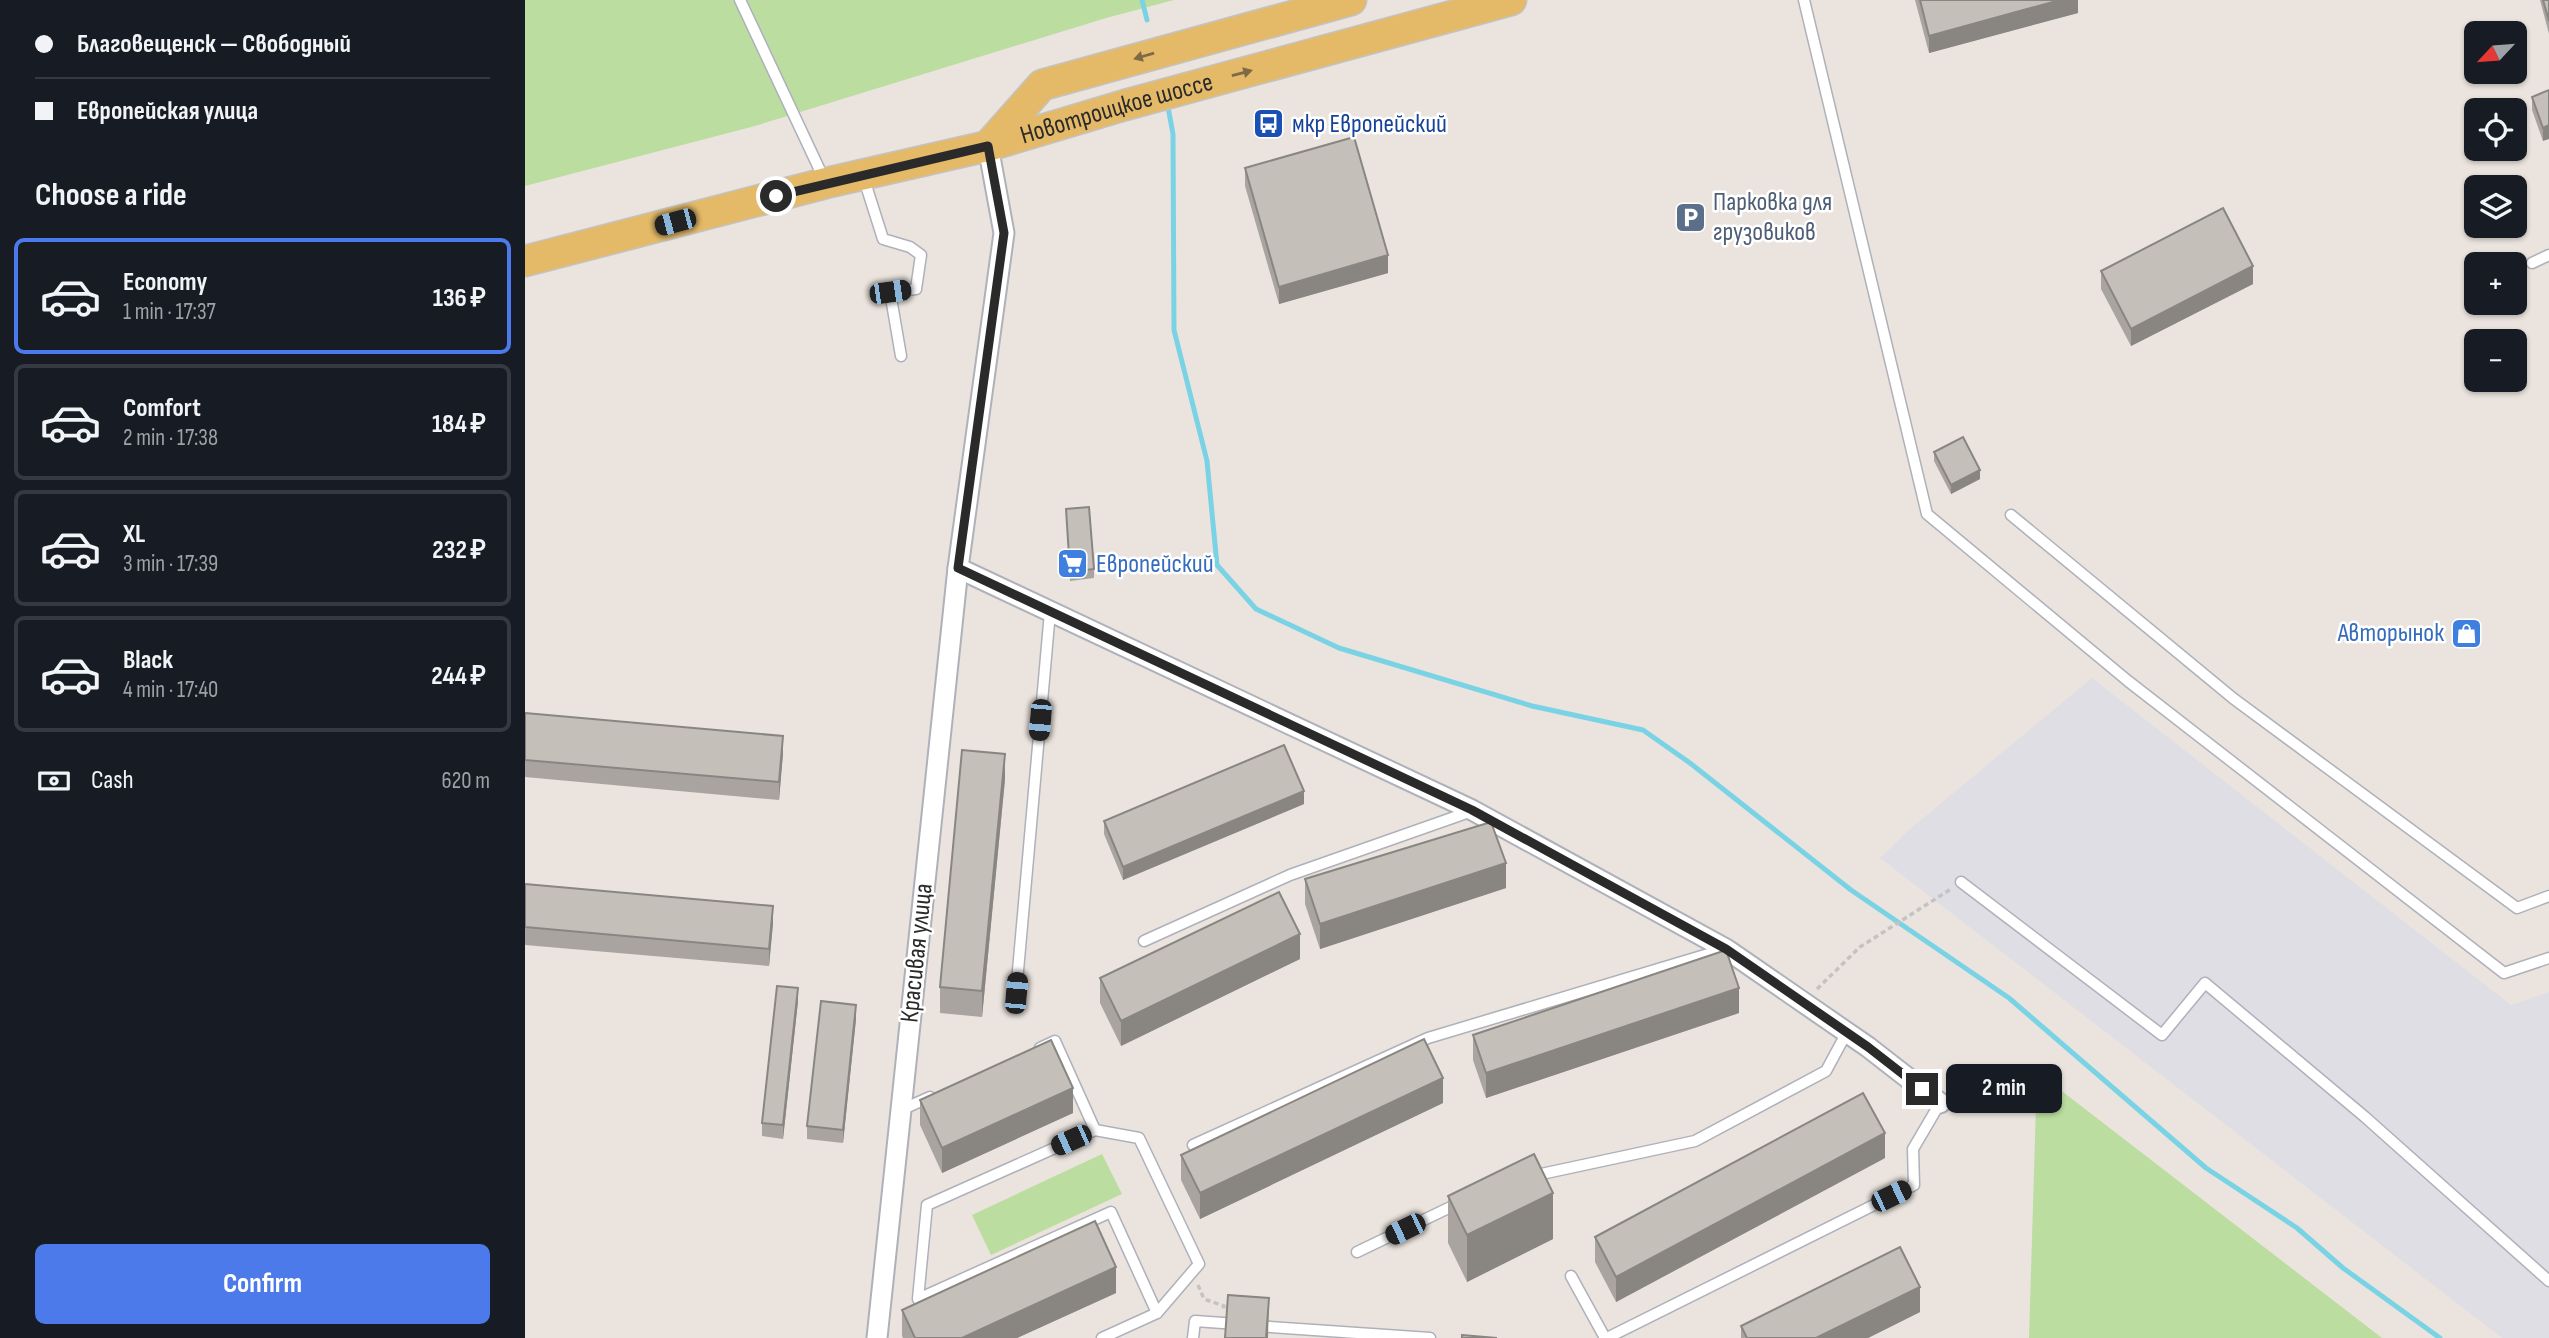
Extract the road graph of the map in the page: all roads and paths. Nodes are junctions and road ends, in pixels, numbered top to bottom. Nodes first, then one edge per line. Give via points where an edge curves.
1 (740, 0) edge
2 (1351, 0) edge
3 (1511, 0) edge
4 (1804, 0) edge
5 (988, 146) junction
6 (862, 175) junction
7 (826, 183) junction
8 (2549, 256) edge
9 (525, 261) edge
10 (2532, 263) dead end
11 (901, 356) dead end
12 (2011, 514) dead end
13 (958, 568) junction
14 (1050, 612) junction
15 (1472, 810) junction
16 (1961, 882) joint
17 (2549, 897) edge
18 (1145, 941) dead end
19 (1726, 949) junction
20 (2549, 958) edge
21 (1016, 993) dead end
22 (1804, 1002) junction
23 (1848, 1032) junction
24 (1031, 1051) edge
25 (936, 1094) edge
26 (1940, 1103) joint
27 (901, 1110) junction
28 (1095, 1130) junction
29 (1193, 1145) dead end
30 (1515, 1180) edge
31 (1466, 1200) edge
32 (1357, 1252) dead end
33 (1192, 1271) junction
34 (1571, 1276) dead end
35 (2549, 1281) edge
36 (1157, 1313) junction
37 (1222, 1323) junction
38 (1378, 1336) edge
39 (877, 1338) edge
40 (1102, 1338) edge
41 (1193, 1338) edge
42 (1430, 1338) edge
43 (1606, 1338) edge

1 - 7 lane
2 -> 5 main road, Новотроицкое шоссе via 1042,85
5 -> 3 main road, Новотроицкое шоссе
4 - 20 lane via 1927,514 2128,681 2504,973
5 - 6 main road
5 - 13 street, Красивая улица via 1004,233
6 - 7 main road
6 - 11 lane via 883,239 921,255 916,289 890,292
7 - 9 main road
8 - 10 lane
12 - 17 lane via 2234,699 2517,908
13 - 14 street
13 - 27 street, Красивая улица
14 - 15 street
14 - 21 lane
15 - 18 lane via 1290,875
15 - 19 street
16 - 22 path via 1860,947
16 - 35 lane via 2162,1035 2205,983
19 - 22 street
19 - 29 lane via 1428,1038
22 - 23 street
23 - 26 street
23 - 30 lane via 1826,1071 1695,1141
24 - 28 lane via 1055,1041
25 - 27 lane
26 - 43 lane via 1913,1149 1915,1185
27 - 39 street, Красивая улица
28 - 33 lane via 1139,1139 1199,1264
28 - 36 lane via 927,1205 918,1299 1111,1212
31 - 32 lane
33 - 36 lane
33 - 37 path via 1204,1298 1224,1306
34 - 43 lane
36 - 40 lane
37 - 38 lane
37 - 41 lane via 1195,1321
38 - 42 lane

